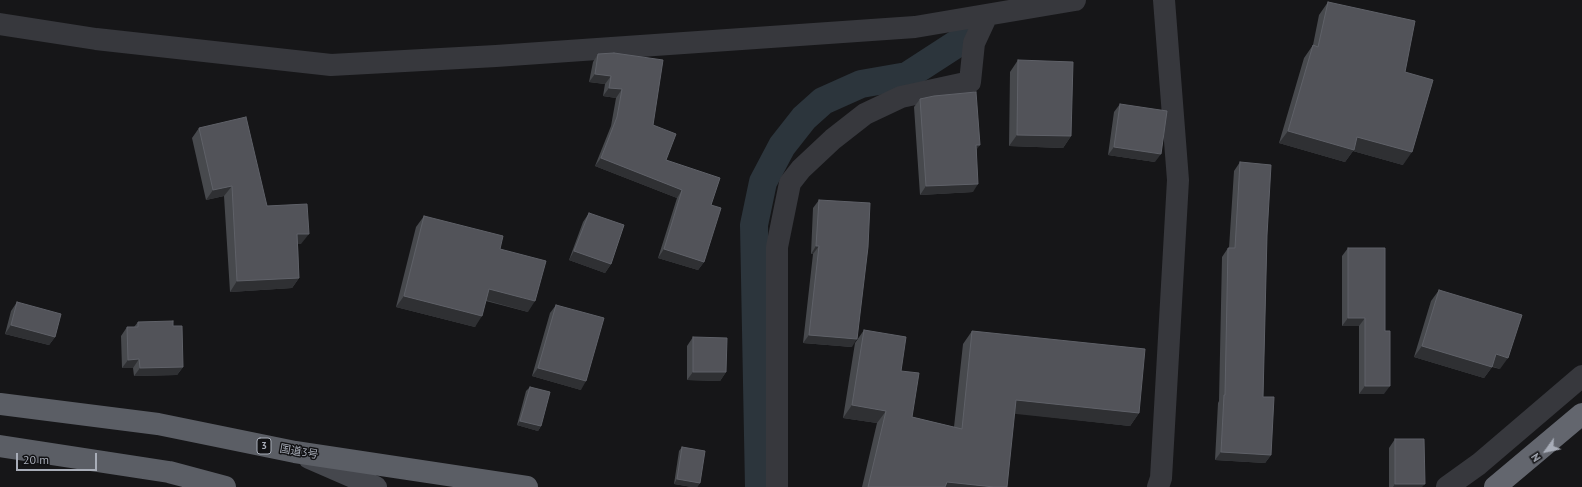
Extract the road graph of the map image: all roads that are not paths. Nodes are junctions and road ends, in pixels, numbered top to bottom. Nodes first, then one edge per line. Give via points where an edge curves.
1 (1075, 0) edge
2 (1164, 0) edge
3 (987, 15) junction
4 (0, 24) edge
5 (1582, 376) edge
6 (0, 404) edge
7 (1582, 414) edge
8 (0, 446) edge
9 (295, 452) junction
10 (497, 485) edge
11 (225, 487) edge
12 (376, 487) edge
13 (527, 487) edge
14 (778, 487) edge
15 (1158, 487) edge
16 (1447, 487) edge
17 (1495, 487) edge

1 - 3 street
2 - 15 street via 1178,180 1161,478
3 - 4 street via 907,28 331,65 96,39
3 - 14 street via 974,43 970,82 901,97 865,114 833,139 790,183 777,247
5 - 16 street via 1479,464
6 - 9 highway, 国道3号 / 3 via 158,424
7 - 17 highway
8 - 11 highway via 169,472
9 - 10 highway, 国道3号 / 3
9 - 12 main road
10 - 13 highway, 国道3号 / 3

